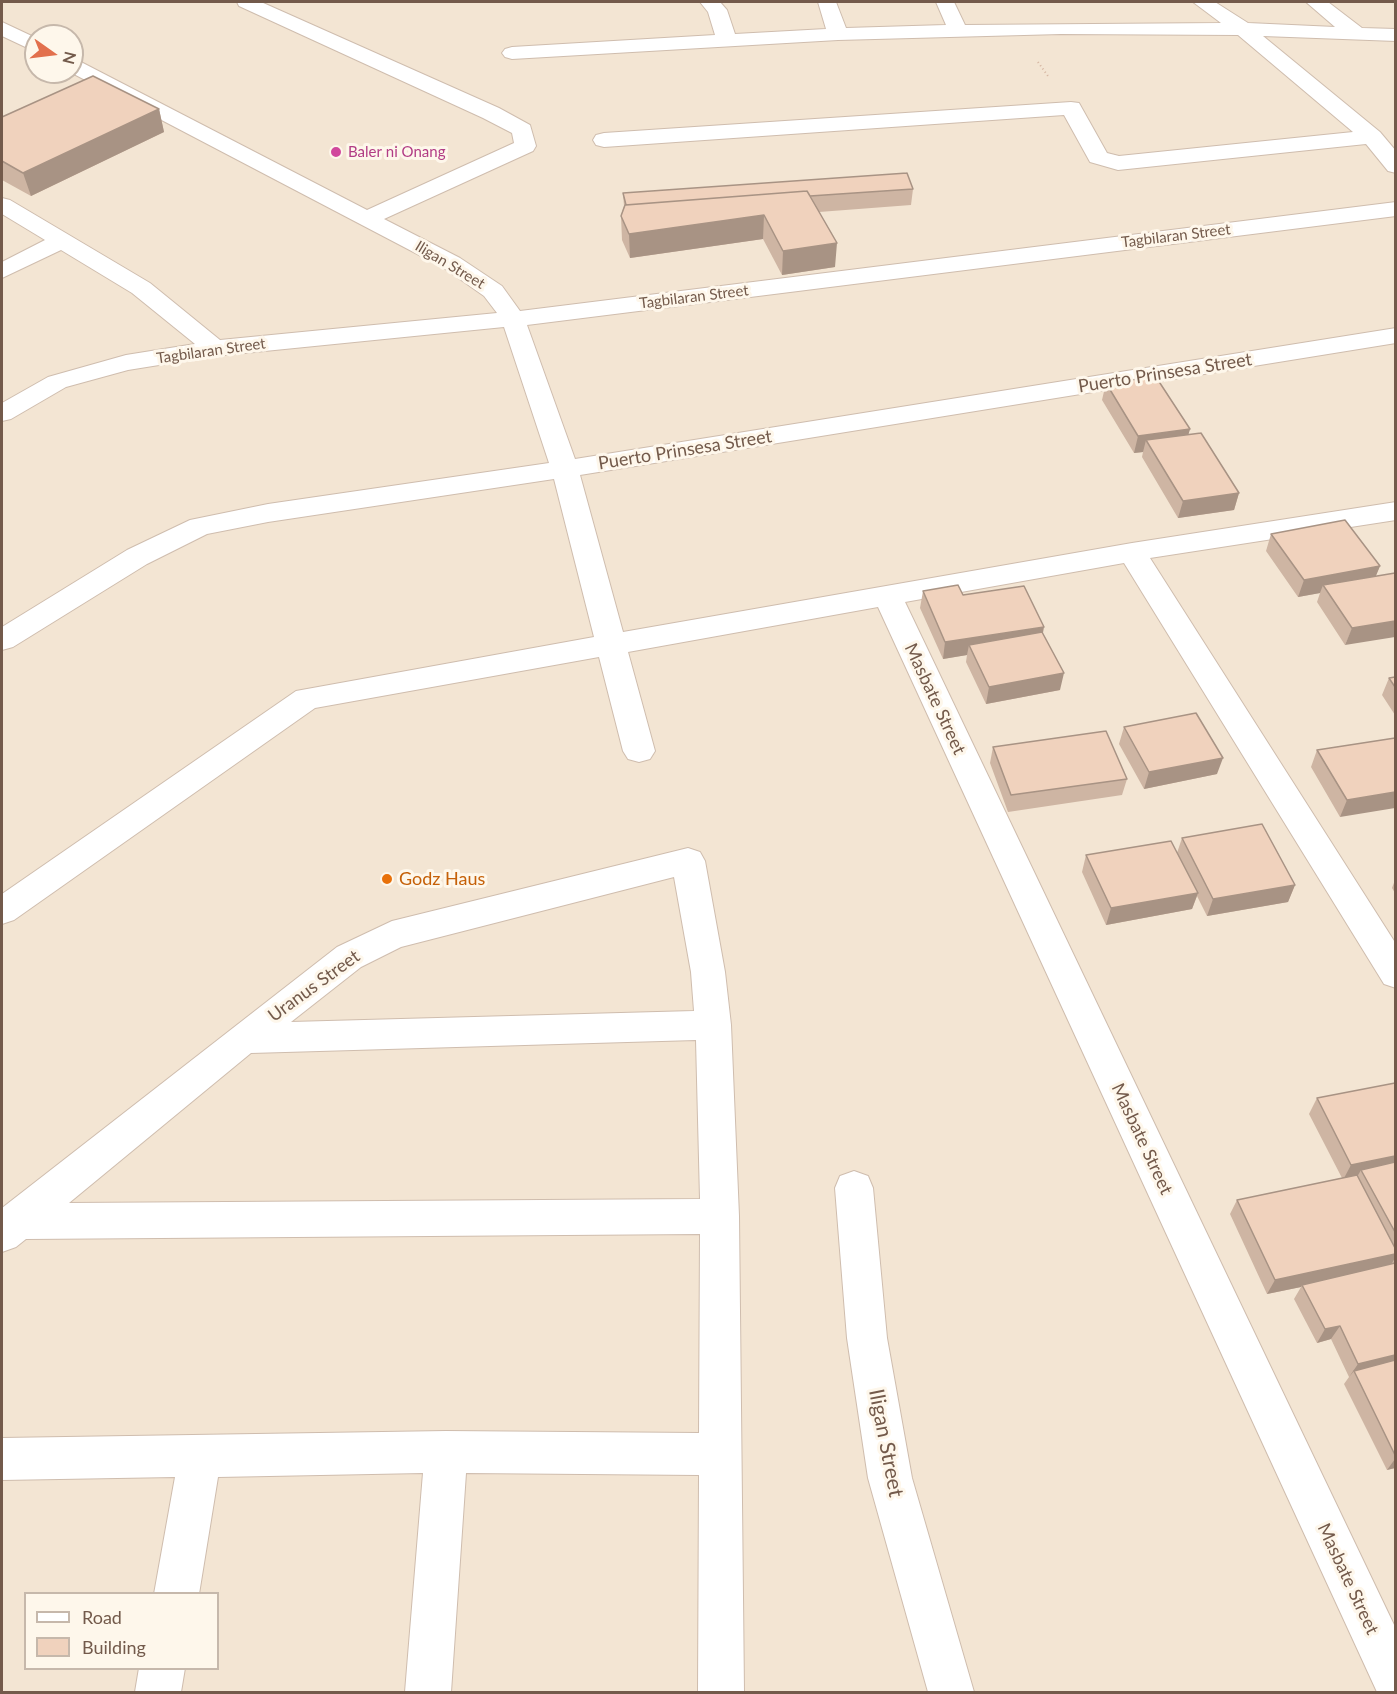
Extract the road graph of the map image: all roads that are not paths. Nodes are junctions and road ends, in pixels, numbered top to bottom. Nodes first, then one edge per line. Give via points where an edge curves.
1 (246, 2) edge
2 (709, 2) edge
3 (827, 2) edge
4 (945, 2) edge
5 (1203, 2) edge
6 (1316, 2) edge
7 (2, 28) edge
8 (1243, 29) junction
9 (958, 30) junction
10 (1356, 33) junction
11 (838, 34) junction
12 (1395, 35) edge
13 (24, 40) edge
14 (727, 40) junction
15 (512, 53) dead end
16 (84, 71) edge
17 (1372, 136) junction
18 (604, 140) dead end
19 (1395, 166) edge
20 (2, 205) edge
21 (1395, 209) edge
22 (367, 218) junction
23 (62, 241) junction
24 (2, 271) edge
25 (513, 319) junction
26 (1395, 335) edge
27 (215, 348) junction
28 (2, 413) edge
29 (565, 469) junction
30 (1390, 520) edge
31 (1132, 552) junction
32 (888, 597) junction
33 (2, 640) edge
34 (610, 646) junction
35 (639, 751) dead end
36 (2, 911) edge
37 (1395, 974) edge
38 (713, 1025) junction
39 (243, 1038) junction
40 (854, 1188) dead end
41 (720, 1216) junction
42 (8, 1227) edge
43 (446, 1452) junction
44 (720, 1454) junction
45 (200, 1455) junction
46 (2, 1459) edge
47 (176, 1592) edge
48 (162, 1670) edge
49 (1395, 1681) edge
50 (158, 1692) edge
51 (428, 1692) edge
52 (721, 1692) edge
53 (951, 1692) edge

1 - 22 street via 522,130 525,146
2 - 14 street via 717,10
3 - 11 street
4 - 9 street
5 - 8 street
6 - 10 street
7 - 13 street
8 - 9 street via 1059,19 1014,29
8 - 10 street
8 - 17 street
9 - 11 street
10 - 12 street
11 - 14 street
14 - 15 street
16 - 22 street, Iligan Street
17 - 18 street via 1118,163 1098,157 1071,108
17 - 19 street
20 - 23 street
21 - 25 street, Tagbilaran Street
22 - 25 street, Iligan Street via 452,263 494,291
23 - 24 street
23 - 27 street via 141,288
25 - 27 street, Tagbilaran Street
25 - 29 street, Iligan Street
26 - 29 street, Puerto Prinsesa Street
27 - 28 street, Tagbilaran Street via 126,363 57,382
29 - 33 street, Puerto Prinsesa Street via 200,526 137,557
29 - 34 street, Iligan Street
30 - 31 street
31 - 32 street
31 - 37 street
32 - 34 street
32 - 49 street, Masbate Street
34 - 35 street, Iligan Street
34 - 36 street via 307,699
38 - 39 street
38 - 39 street, Uranus Street via 708,972 688,861 392,935 349,957
38 - 41 street
39 - 42 street, Uranus Street
40 - 53 street, Iligan Street via 867,1338 890,1478
41 - 42 street
41 - 44 street
43 - 44 street
43 - 45 street
43 - 51 street
44 - 52 street
45 - 46 street
45 - 47 street
48 - 50 street

